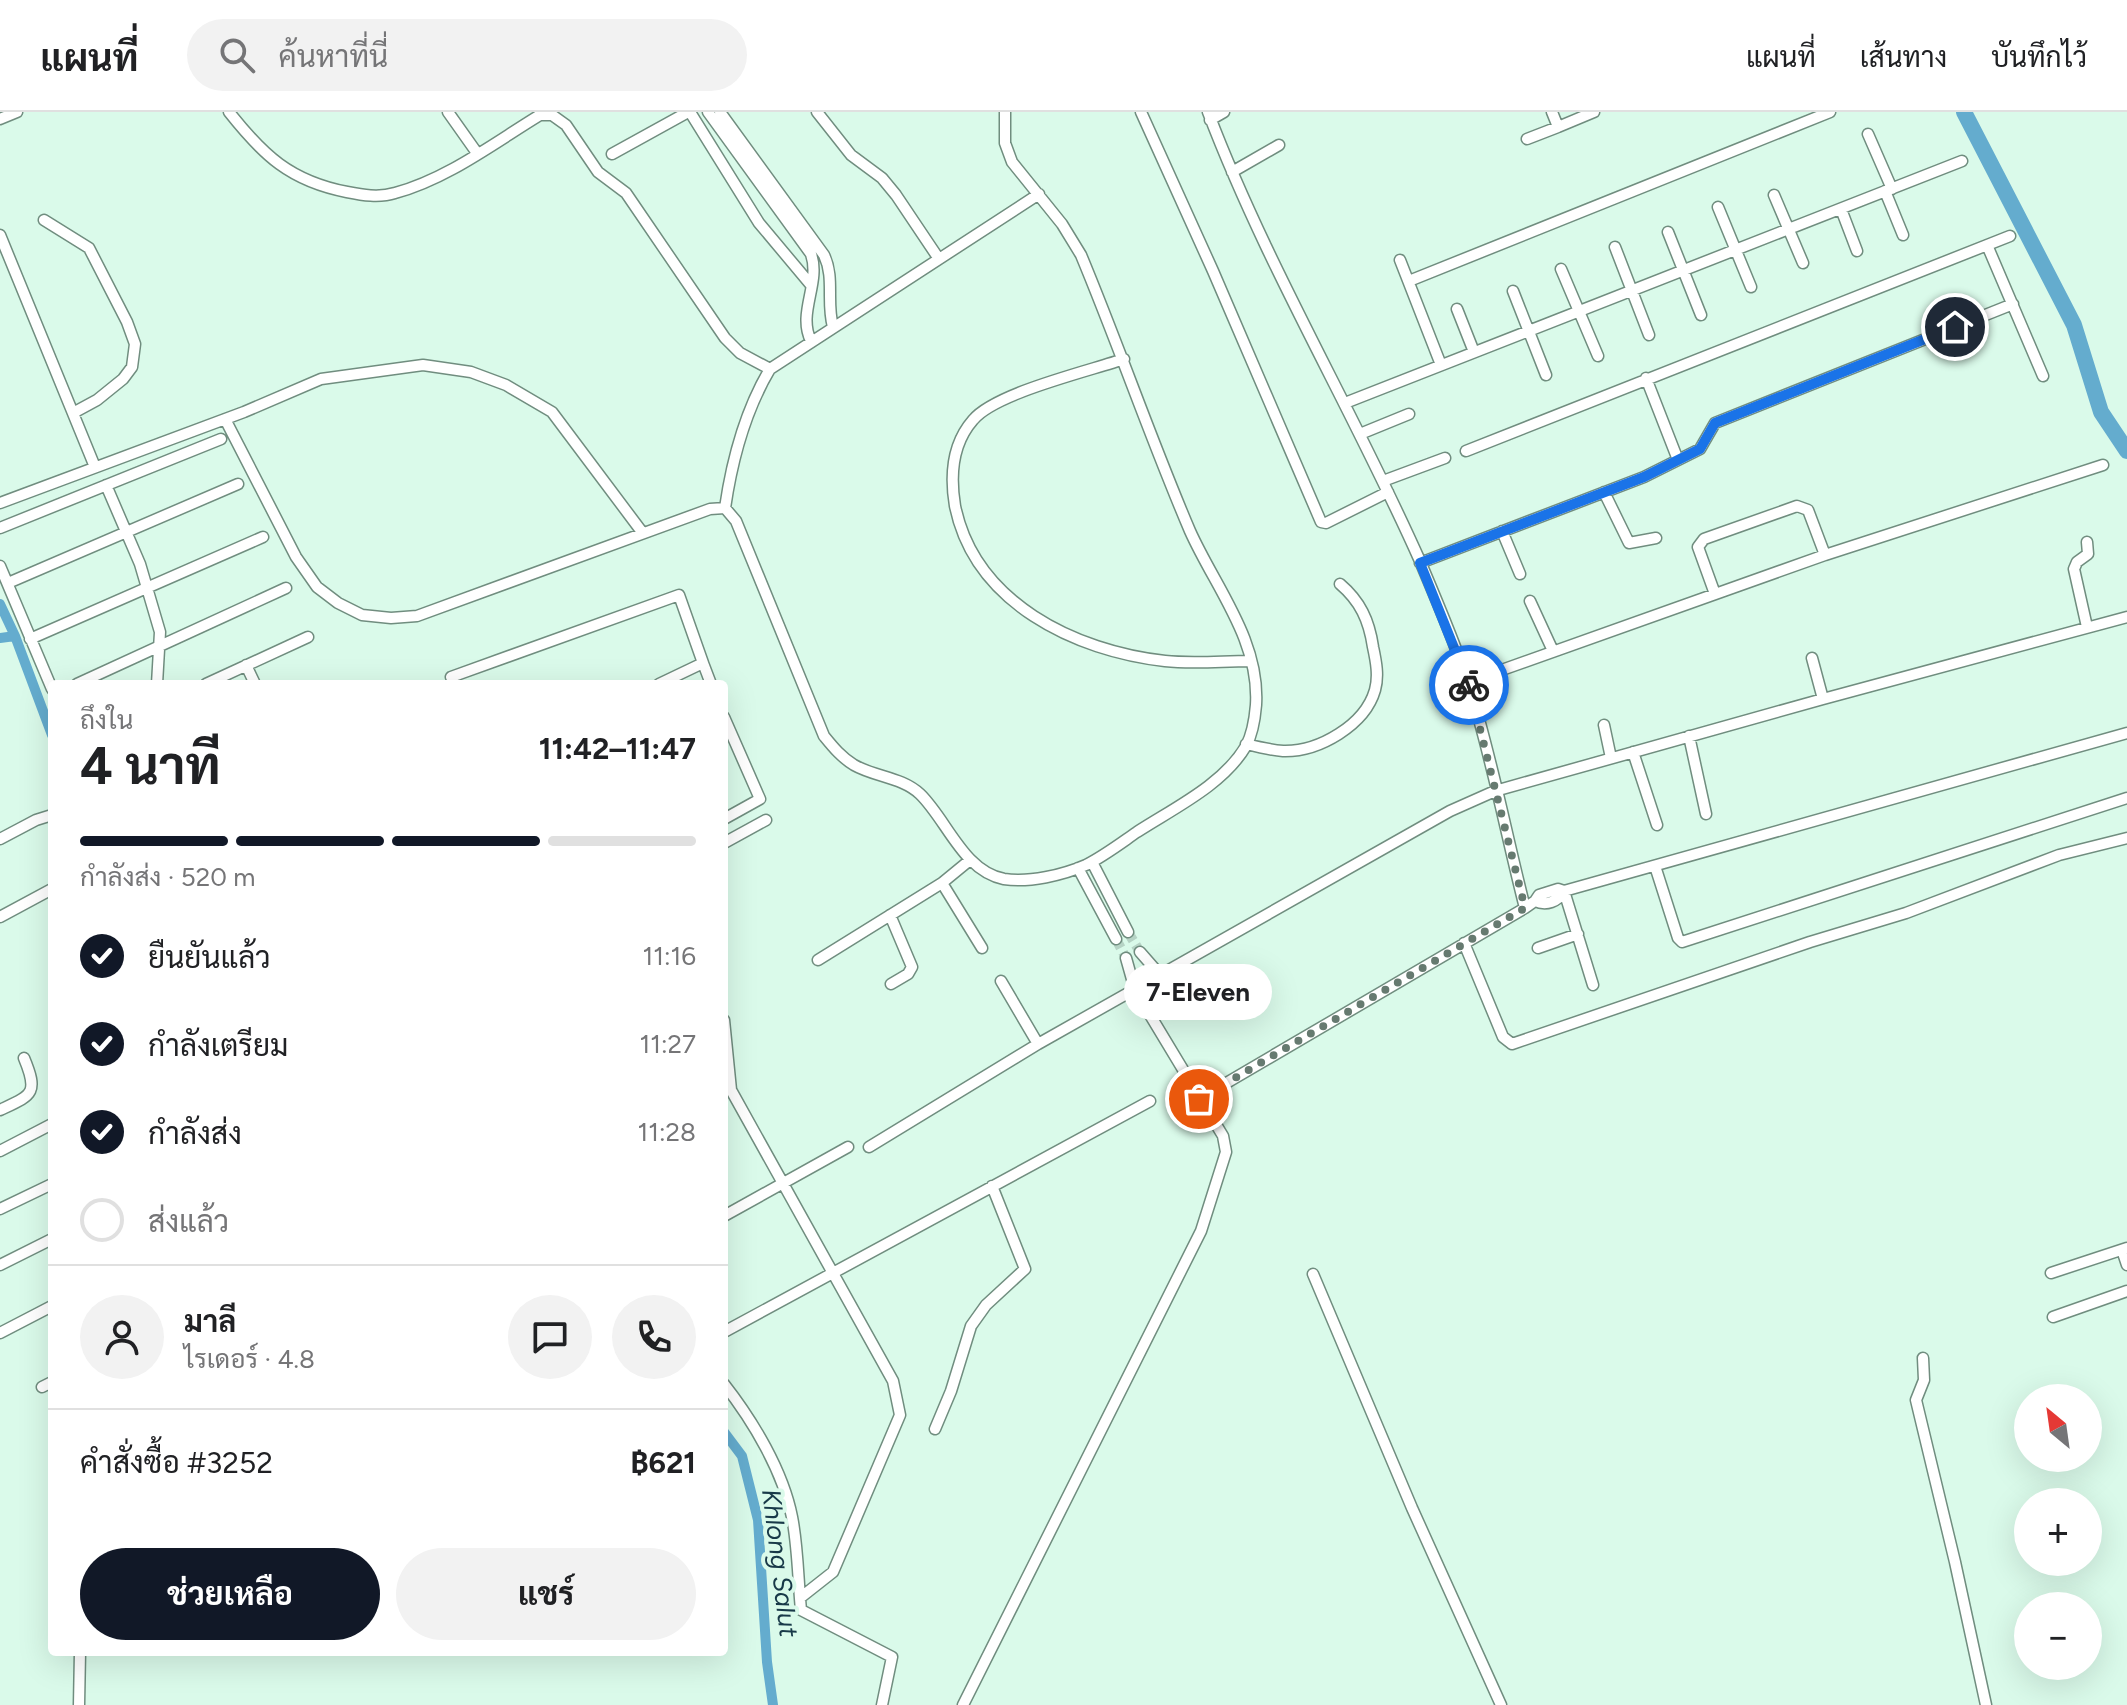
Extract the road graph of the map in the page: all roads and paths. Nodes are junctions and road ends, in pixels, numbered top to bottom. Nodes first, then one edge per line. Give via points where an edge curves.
1 (17, 112) edge
2 (229, 112) edge
3 (448, 112) edge
4 (689, 112) edge
5 (708, 112) edge
6 (720, 112) edge
7 (817, 112) edge
8 (1005, 112) edge
9 (1141, 112) edge
10 (1224, 112) edge
11 (1552, 112) edge
12 (1594, 112) edge
13 (1830, 112) edge
14 (1209, 116) edge
15 (0, 119) edge
16 (1558, 127) junction
17 (1868, 134) dead end
18 (1527, 139) dead end
19 (1279, 145) dead end
20 (477, 153) junction
21 (612, 154) dead end
22 (1962, 161) dead end
23 (1232, 172) junction
24 (759, 183) junction
25 (1888, 190) junction
26 (740, 193) junction
27 (1039, 194) junction
28 (1774, 195) dead end
29 (1718, 207) dead end
30 (1841, 209) junction
31 (44, 220) dead end
32 (1788, 229) junction
33 (1668, 232) dead end
34 (0, 235) edge
35 (1903, 235) dead end
36 (2010, 236) dead end
37 (1987, 245) junction
38 (1615, 247) dead end
39 (1737, 249) junction
40 (1857, 251) dead end
41 (939, 259) junction
42 (1400, 260) dead end
43 (1803, 263) dead end
44 (1561, 269) dead end
45 (1684, 270) junction
46 (1409, 281) junction
47 (811, 285) junction
48 (1751, 287) dead end
49 (1513, 291) dead end
50 (1631, 291) junction
51 (2013, 304) junction
52 (1457, 309) dead end
53 (1578, 311) junction
54 (1701, 315) dead end
55 (833, 327) junction
56 (1528, 331) junction
57 (1649, 335) dead end
58 (811, 341) junction
59 (1474, 352) junction
60 (1598, 356) dead end
61 (1124, 359) junction
62 (1441, 365) junction
63 (770, 369) junction
64 (1546, 375) dead end
65 (2043, 376) dead end
66 (1646, 378) junction
67 (1345, 403) junction
68 (73, 413) junction
69 (1409, 414) dead end
70 (225, 419) junction
71 (1360, 434) junction
72 (221, 439) dead end
73 (1466, 451) dead end
74 (1445, 458) dead end
75 (1678, 460) junction
76 (2103, 465) dead end
77 (95, 467) junction
78 (1383, 481) junction
79 (238, 484) dead end
80 (106, 485) junction
81 (1388, 492) junction
82 (1604, 492) junction
83 (0, 503) edge
84 (725, 508) junction
85 (0, 528) edge
86 (1502, 531) junction
87 (126, 532) junction
88 (642, 532) junction
89 (263, 537) dead end
90 (1656, 538) dead end
91 (2087, 542) dead end
92 (1825, 555) junction
93 (1420, 563) junction
94 (0, 566) edge
95 (1520, 574) dead end
96 (8, 583) junction
97 (1340, 584) dead end
98 (147, 588) junction
99 (286, 588) dead end
100 (1715, 594) junction
101 (1530, 601) dead end
102 (2127, 617) edge
103 (2087, 627) junction
104 (308, 637) dead end
105 (30, 639) junction
106 (160, 647) junction
107 (1553, 651) junction
108 (1812, 658) dead end
109 (1250, 661) junction
110 (703, 663) junction
111 (246, 665) junction
112 (48, 680) edge
113 (86, 680) edge
114 (157, 680) edge
115 (214, 680) edge
116 (253, 680) edge
117 (453, 680) edge
118 (667, 680) edge
119 (709, 680) edge
120 (1468, 682) junction
121 (1823, 699) junction
122 (1604, 725) dead end
123 (2127, 733) edge
124 (728, 736) edge
125 (1689, 736) junction
126 (1246, 744) junction
127 (1633, 752) junction
128 (1611, 758) junction
129 (1495, 791) junction
130 (2127, 798) edge
131 (1706, 814) dead end
132 (48, 816) edge
133 (728, 817) edge
134 (766, 820) dead end
135 (1657, 825) dead end
136 (2127, 838) edge
137 (0, 839) edge
138 (728, 841) edge
139 (970, 860) junction
140 (1092, 862) junction
141 (1655, 866) junction
142 (1078, 868) junction
143 (942, 883) junction
144 (48, 891) edge
145 (1564, 891) junction
146 (1525, 908) junction
147 (890, 915) junction
148 (0, 917) edge
149 (1128, 932) tunnel mouth
150 (1578, 934) junction
151 (1116, 939) tunnel mouth
152 (1464, 943) junction
153 (982, 948) dead end
154 (1538, 948) dead end
155 (1140, 952) tunnel mouth
156 (1126, 958) tunnel mouth
157 (818, 960) dead end
158 (1161, 976) junction
159 (1001, 981) dead end
160 (891, 984) dead end
161 (1593, 985) dead end
162 (1135, 990) junction
163 (1038, 1044) junction
164 (24, 1058) dead end
165 (728, 1086) edge
166 (1199, 1099) junction
167 (1150, 1101) dead end
168 (0, 1110) edge
169 (48, 1130) edge
170 (848, 1147) dead end
171 (869, 1147) dead end
172 (0, 1151) edge
173 (784, 1184) junction
174 (48, 1186) edge
175 (992, 1186) junction
176 (0, 1209) edge
177 (728, 1214) edge
178 (48, 1241) edge
179 (2124, 1249) edge
180 (0, 1265) edge
181 (2127, 1265) edge
182 (833, 1273) junction
183 (2051, 1273) dead end
184 (1313, 1274) dead end
185 (2127, 1291) edge
186 (48, 1308) edge
187 (2053, 1317) dead end
188 (728, 1330) edge
189 (0, 1333) edge
190 (1923, 1358) dead end
191 (728, 1390) edge
192 (935, 1429) dead end
193 (800, 1598) junction
194 (80, 1656) edge
195 (79, 1705) edge
196 (882, 1705) edge
197 (963, 1705) edge
198 (1501, 1705) edge
199 (1986, 1705) edge

1 - 15 street
2 - 20 street via 255,145 287,171 315,184 369,196 393,194 441,175
3 - 20 street
4 - 21 street
4 - 26 street
5 - 24 street
6 - 55 street via 824,255 831,269
7 - 41 street via 851,155 882,178
8 - 27 street via 1005,143 1012,162
9 - 81 street via 1321,522
10 - 14 street
11 - 16 street
12 - 16 street
13 - 46 street
14 - 23 street
16 - 18 street
17 - 25 street
19 - 23 street
20 - 63 street via 540,115 559,118 592,165 626,193 725,338
22 - 25 street
23 - 67 street
24 - 26 street
24 - 47 street via 811,254
25 - 30 street
25 - 35 street
26 - 47 street
27 - 41 street
27 - 61 street via 1081,255
28 - 32 street
29 - 39 street
30 - 32 street
30 - 40 street
31 - 68 street via 89,248 135,344 132,367 123,379
32 - 39 street
32 - 43 street
33 - 45 street
34 - 68 street
36 - 37 street
37 - 51 street
37 - 66 street
38 - 50 street
39 - 45 street
39 - 48 street
41 - 55 street
42 - 46 street
44 - 53 street
45 - 50 street
45 - 54 street
46 - 62 street
47 - 58 street via 805,322
49 - 56 street
50 - 53 street
50 - 57 street
51 - 65 street
51 - 75 street via 1715,423 1704,446
52 - 59 street
53 - 56 street
53 - 60 street
55 - 58 street
56 - 59 street
56 - 64 street
58 - 63 street
59 - 62 street
61 - 109 street via 1191,533 1239,626
61 - 109 street via 1012,397 973,420 952,465 960,530 1004,593 1047,626 1123,654 1167,661
62 - 67 street
63 - 84 street via 743,429
66 - 73 street
66 - 75 street
67 - 71 street
68 - 77 street
69 - 71 street
70 - 77 street
70 - 88 street via 321,379 423,365 471,372 552,412
70 - 88 street via 296,557 317,587 362,615 417,616
71 - 78 street
72 - 80 street
74 - 78 street
75 - 82 street
76 - 92 street
77 - 83 street
78 - 81 street
79 - 87 street
80 - 85 street
80 - 87 street
81 - 93 street
82 - 86 street
82 - 90 street via 1629,543
84 - 88 street
84 - 139 street via 736,521 824,736 857,766 904,783 920,795
86 - 93 street
86 - 95 street
87 - 96 street
87 - 98 street
89 - 98 street
91 - 103 street via 2089,551 2074,569
92 - 100 street
92 - 100 street via 1808,510 1797,506 1704,539 1698,547
93 - 120 street
94 - 96 street
96 - 105 street
97 - 126 street via 1357,598 1372,637 1377,676 1368,709 1344,730 1301,749
98 - 105 street
98 - 106 street
99 - 106 street
100 - 107 street
101 - 107 street
102 - 103 street
103 - 121 street
104 - 111 street
105 - 112 street
106 - 113 street
106 - 114 street
107 - 120 street
108 - 121 street
109 - 126 street via 1256,705
110 - 117 street via 679,595
110 - 118 street
110 - 119 street
111 - 115 street
111 - 116 street
120 - 129 street
121 - 125 street
122 - 128 street
123 - 141 street
124 - 133 street via 760,799
125 - 127 street
125 - 131 street
126 - 140 street via 1210,784
127 - 128 street
127 - 135 street
128 - 129 street
129 - 146 street
129 - 158 street via 1450,811
130 - 141 street via 1682,942
132 - 137 street
134 - 138 street
136 - 152 street via 2059,855 1906,913 1512,1044 1503,1037
139 - 142 street via 1000,878 1017,880
139 - 143 street
140 - 142 street
140 - 149 street
141 - 145 street
142 - 151 street
143 - 147 street
143 - 153 street
144 - 148 street
145 - 146 street via 1539,895
145 - 150 street
146 - 152 street
147 - 157 street
147 - 160 street via 912,967
150 - 154 street
150 - 161 street
152 - 166 street
155 - 158 street
156 - 162 street
158 - 162 street
159 - 163 street
162 - 163 street
162 - 166 street
163 - 171 street
164 - 168 street via 32,1086 26,1097
165 - 173 street
166 - 197 street via 1223,1136 1226,1152 1201,1231
167 - 175 street
169 - 172 street
170 - 173 street
173 - 177 street
173 - 182 street
174 - 176 street
175 - 182 street
175 - 192 street via 1025,1269 971,1326
178 - 180 street
179 - 181 street
179 - 183 street
182 - 188 street
182 - 193 street via 893,1381 900,1415 833,1572
184 - 198 street
185 - 187 street
186 - 189 street
190 - 199 street via 1924,1380 1916,1400
191 - 193 street via 773,1462 792,1515
193 - 196 street via 801,1610 892,1657
194 - 195 street

